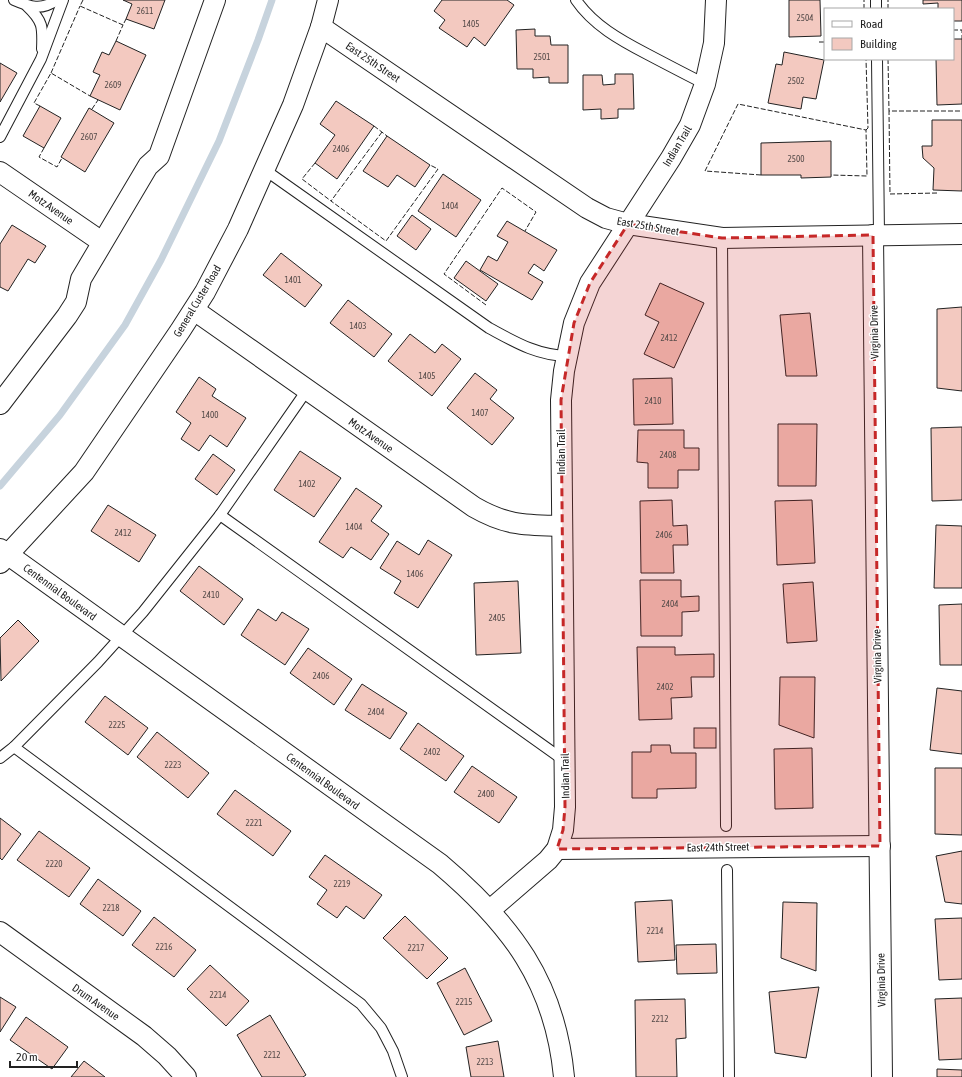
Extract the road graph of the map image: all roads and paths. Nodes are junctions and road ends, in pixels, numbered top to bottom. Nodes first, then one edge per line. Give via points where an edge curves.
1 (14, 0) edge
2 (57, 0) edge
3 (63, 0) edge
4 (215, 0) edge
5 (328, 0) edge
6 (576, 0) edge
7 (716, 0) edge
8 (27, 6) junction
9 (321, 27) junction
10 (42, 59) junction
11 (877, 60) edge
12 (705, 84) junction
13 (0, 137) edge
14 (265, 170) junction
15 (0, 172) edge
16 (628, 224) junction
17 (962, 234) edge
18 (876, 235) junction
19 (722, 238) junction
20 (102, 242) junction
21 (194, 310) junction
22 (567, 356) junction
23 (307, 390) junction
24 (0, 404) edge
25 (220, 515) junction
26 (562, 526) junction
27 (3, 556) edge
28 (122, 636) junction
29 (14, 747) junction
30 (0, 758) edge
31 (564, 761) junction
32 (726, 826) dead end
33 (880, 846) junction
34 (557, 849) junction
35 (727, 870) dead end
36 (490, 910) junction
37 (0, 932) edge
38 (186, 1077) edge
39 (402, 1077) edge
40 (564, 1077) edge
41 (729, 1077) edge
42 (882, 1077) edge

1 - 8 lane
2 - 8 lane via 43,6
3 - 10 lane
4 - 20 street via 159,156 148,166
5 - 9 street, General Custer Road
6 - 12 lane via 602,28
7 - 12 street, Indian Trail via 714,43
8 - 10 lane via 36,15 42,27
9 - 14 street, General Custer Road via 293,105
9 - 16 street, East 25th Street via 587,208 606,218
10 - 13 lane
11 - 18 lane
12 - 16 street, Indian Trail via 690,125
14 - 21 street, General Custer Road via 238,229
14 - 22 lane via 489,328 540,353
15 - 20 street, Motz Avenue
16 - 19 street, East 25th Street
16 - 22 street, Indian Trail via 590,283 574,323
17 - 18 street, East 25th Street
18 - 19 street, East 25th Street
18 - 33 street, Virginia Drive
19 - 32 lane
20 - 24 street via 81,279 76,302
21 - 23 street, Motz Avenue
21 - 27 street, General Custer Road via 84,472
22 - 26 street, Indian Trail via 561,400
23 - 25 lane
23 - 26 street, Motz Avenue via 489,516 524,525
25 - 28 lane
25 - 31 lane
26 - 31 street, Indian Trail
27 - 28 street, Centennial Boulevard
28 - 29 lane
28 - 36 street, Centennial Boulevard via 440,864
29 - 30 lane
29 - 39 lane via 360,1004 381,1028
31 - 34 street, Indian Trail via 565,807 563,830
33 - 34 street, East 24th Street
33 - 42 street, Virginia Drive
34 - 36 street, Indian Trail via 548,860
35 - 41 lane
36 - 40 street, Centennial Boulevard via 519,947 538,980 558,1037
37 - 38 street, Drum Avenue via 144,1036

